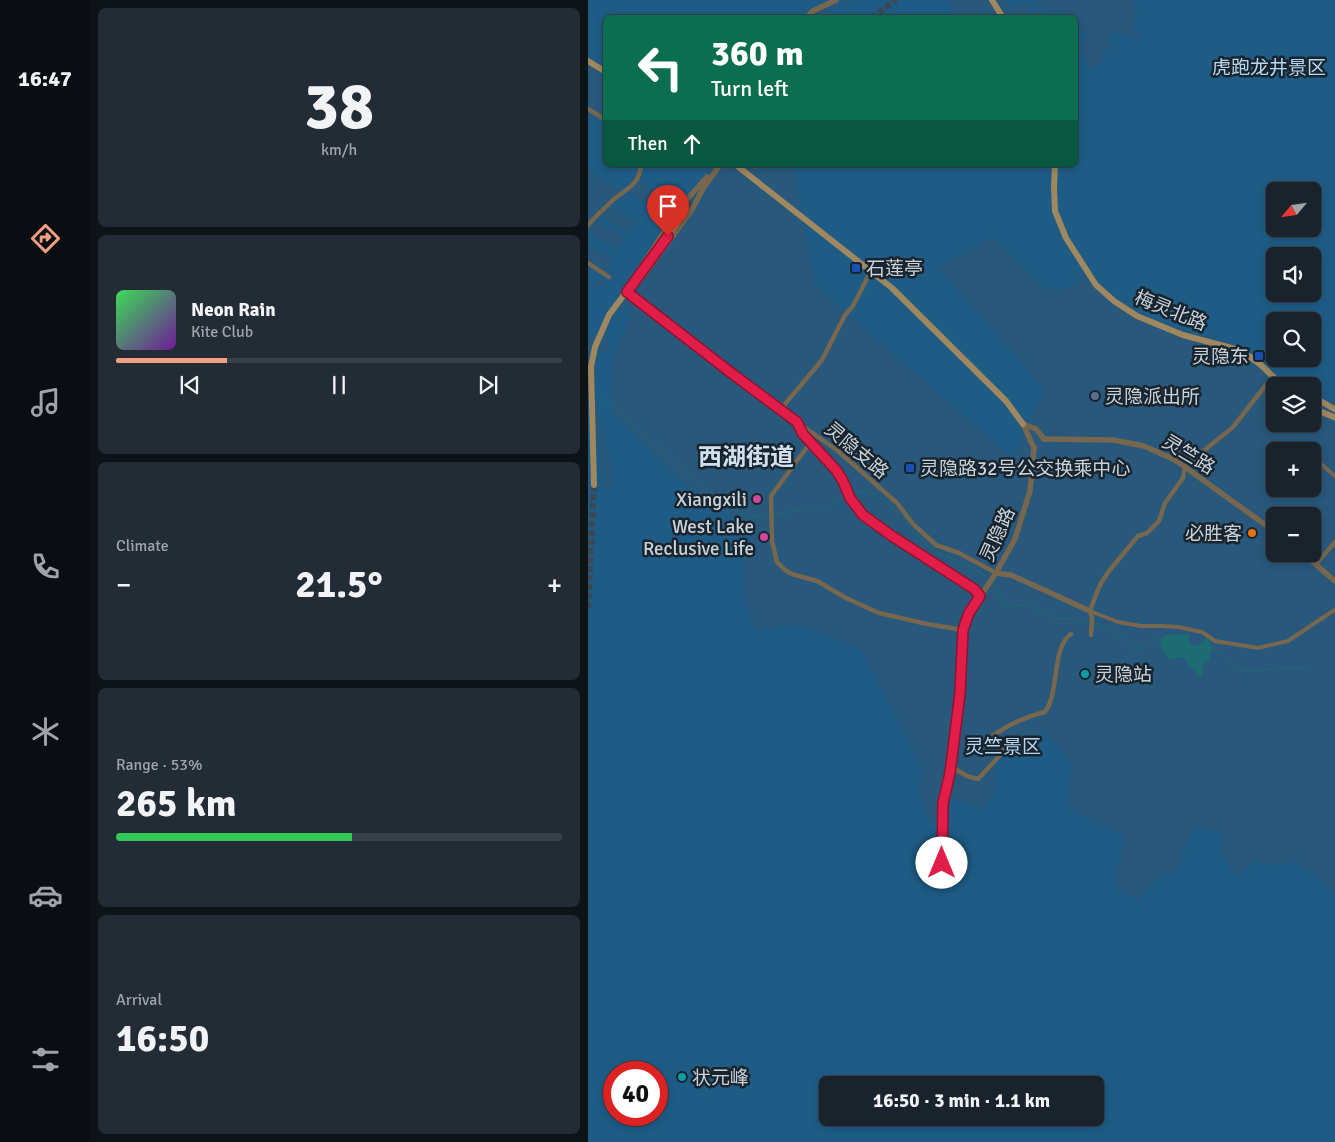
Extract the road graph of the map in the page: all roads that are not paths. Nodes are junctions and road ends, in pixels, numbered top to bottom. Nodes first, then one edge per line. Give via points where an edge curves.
1 (836, 0) edge
2 (992, 0) edge
3 (809, 15) edge
4 (1001, 15) edge
5 (588, 61) edge
6 (603, 70) edge
7 (588, 110) edge
8 (603, 118) edge
9 (640, 167) edge
10 (717, 167) edge
11 (718, 167) edge
12 (739, 167) edge
13 (1055, 167) edge
14 (678, 222) tunnel mouth
15 (588, 225) edge
16 (588, 263) edge
17 (871, 271) junction
18 (609, 277) dead end
19 (627, 292) junction
20 (591, 347) edge
21 (1273, 376) joint
22 (1321, 401) edge
23 (1336, 410) edge
24 (783, 412) junction
25 (1321, 412) edge
26 (1336, 418) edge
27 (797, 422) junction
28 (1023, 424) junction
29 (1044, 439) junction
30 (810, 442) junction
31 (1034, 448) junction
32 (1321, 464) edge
33 (1184, 466) junction
34 (1336, 477) edge
35 (594, 486) tunnel mouth
36 (1266, 525) edge
37 (1336, 540) edge
38 (1317, 563) joint
39 (996, 574) junction
40 (1336, 582) edge
41 (980, 596) junction
42 (1336, 609) edge
43 (1090, 611) junction
44 (963, 630) junction
45 (1071, 634) dead end
46 (1091, 635) dead end
47 (950, 773) junction
48 (942, 863) dead end

1 - 3 street
2 - 4 main road
5 - 6 main road
7 - 8 street
9 - 15 street via 632,187
10 - 19 street via 681,206
11 - 19 street via 680,226 641,279
12 - 17 main road
13 - 21 main road, 梅灵北路 via 1055,211 1066,238 1096,285 1136,316 1183,335 1235,348
14 - 19 main road
16 - 18 street
17 - 24 street via 822,360 785,404
17 - 28 main road via 1006,401
19 - 20 main road
19 - 24 street, 灵隐支路
20 - 35 main road
21 - 33 street via 1233,427
22 - 23 main road
24 - 27 street, 灵隐支路
25 - 26 main road
27 - 30 street
27 - 39 street, 灵隐支路 via 853,463 936,545 959,552
28 - 29 street via 1036,429
28 - 31 street
29 - 31 street
29 - 33 street, 灵竺路 via 1113,440 1144,446
30 - 41 street via 836,470 863,515
30 - 44 street via 771,496 773,552 777,562 792,574 816,581 879,613
31 - 39 street, 灵隐路 via 1030,491 1015,539
32 - 34 street
33 - 36 street, 灵竺路
33 - 43 street via 1183,478 1165,503 1159,521 1147,533 1138,536 1109,571
37 - 38 street
38 - 40 street
39 - 41 street, 灵隐路
39 - 43 street via 1010,575
41 - 44 street, 灵隐路
42 - 43 street via 1288,641 1258,648 1215,641 1202,632 1178,627 1118,622
43 - 46 street
44 - 47 street, 灵隐路
45 - 47 street via 1059,656 1052,699 1045,712 1012,724 992,737 1005,750 978,779 955,769
47 - 48 street, 灵隐路 via 943,803

